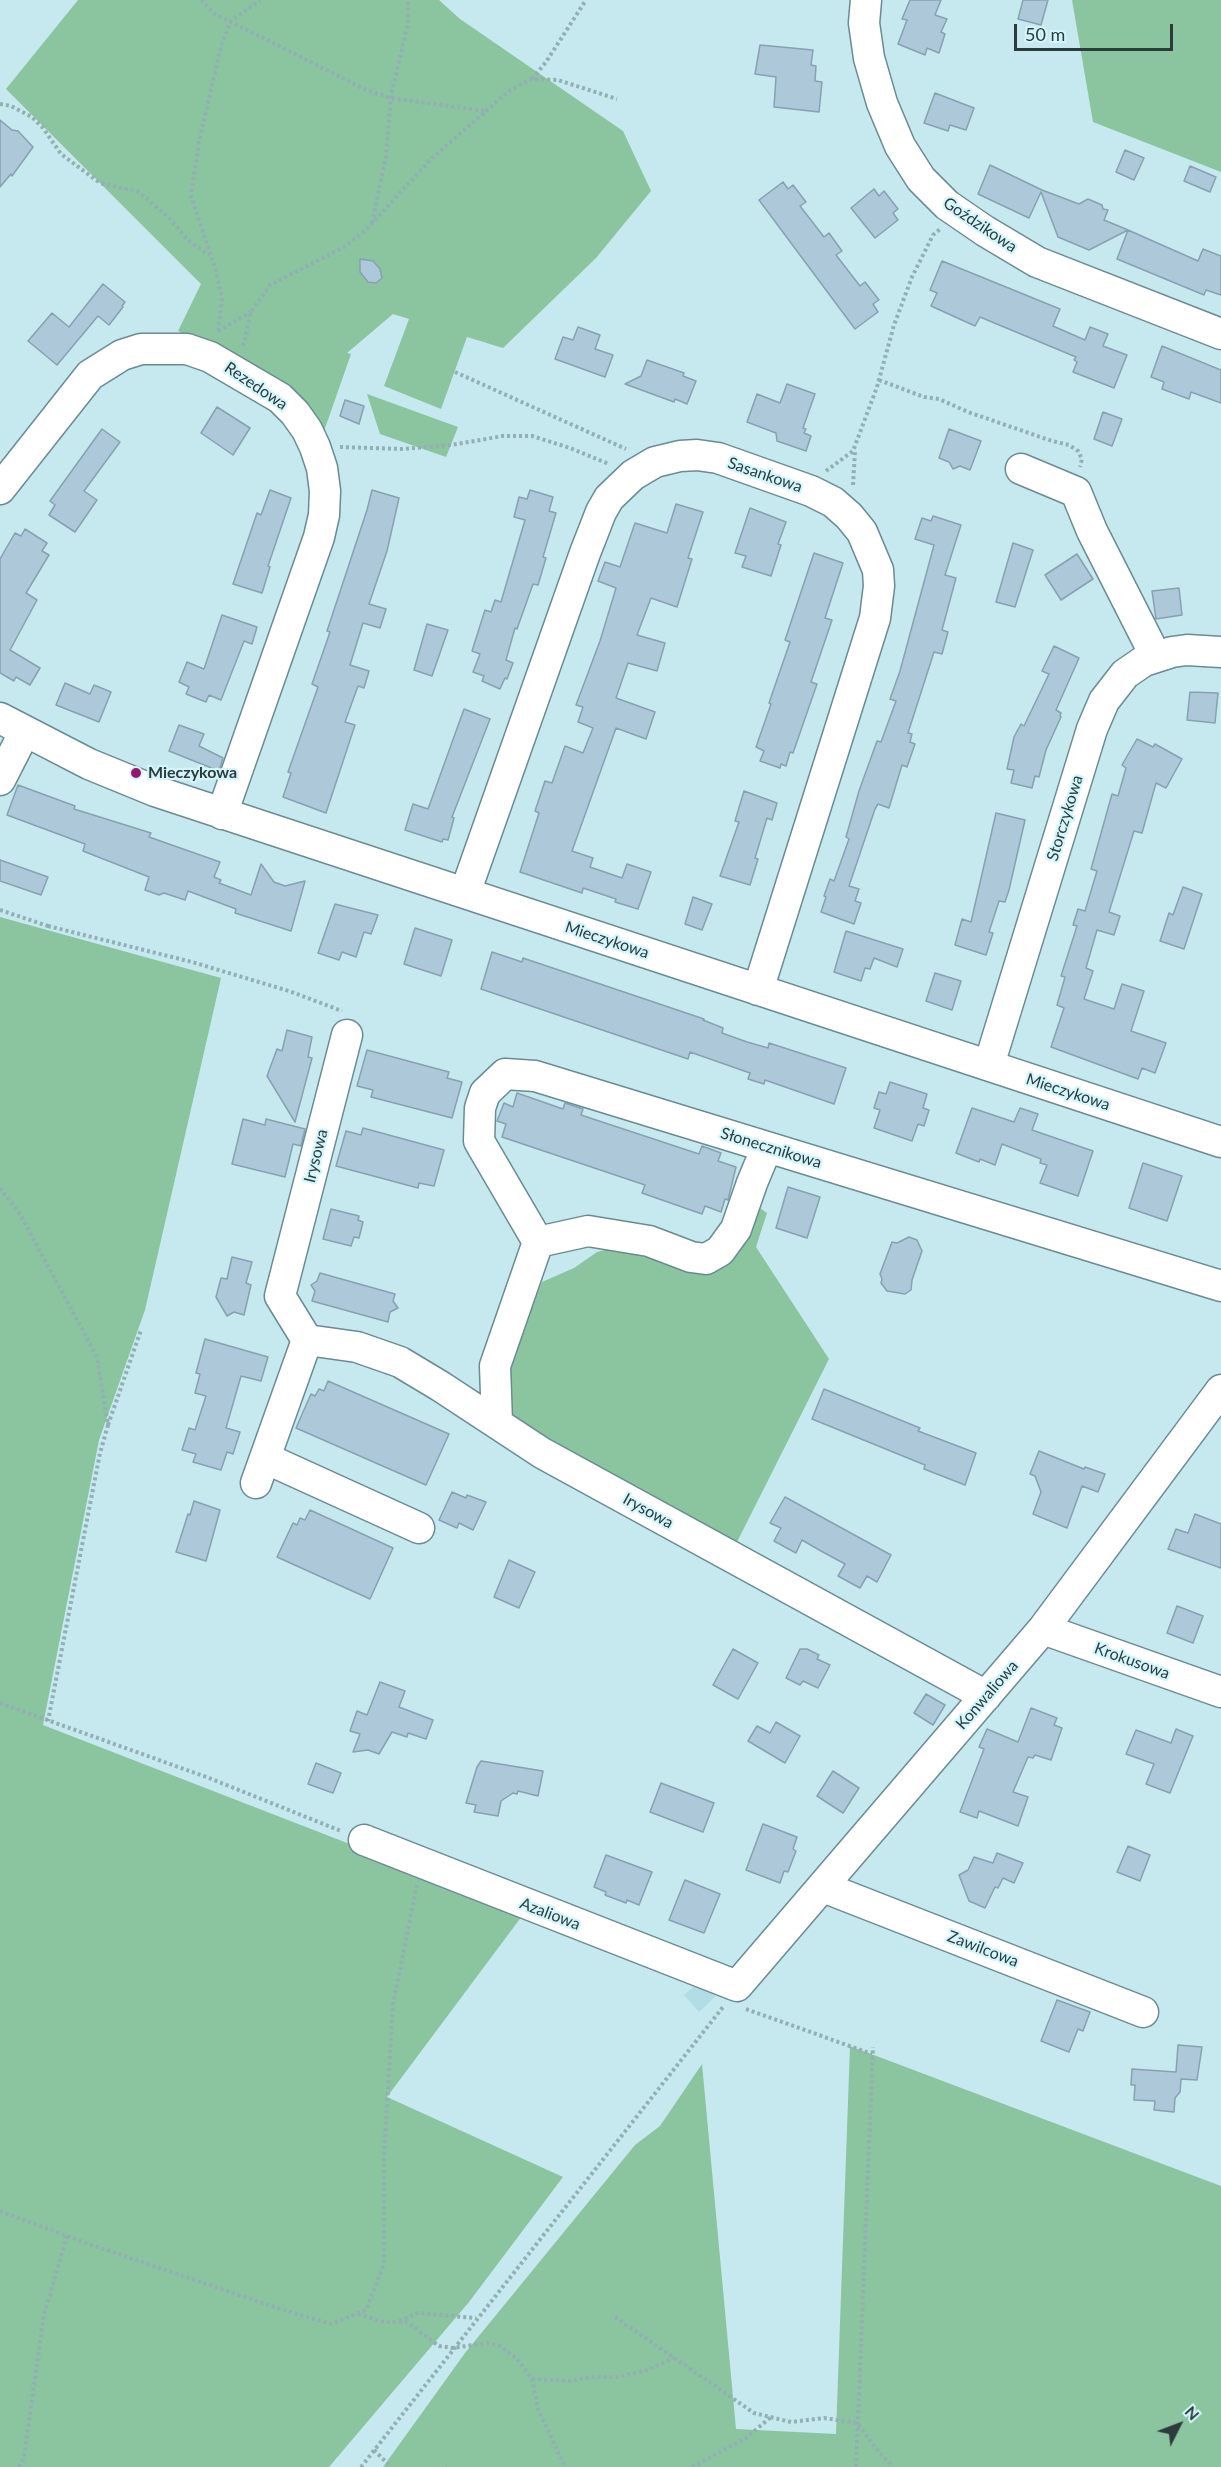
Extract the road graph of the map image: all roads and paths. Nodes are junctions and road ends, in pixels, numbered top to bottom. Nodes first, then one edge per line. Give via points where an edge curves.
1 (201, 0) edge
2 (260, 0) edge
3 (408, 0) edge
4 (586, 0) edge
5 (866, 0) edge
6 (231, 21) junction
7 (531, 79) junction
8 (390, 98) junction
9 (617, 99) dead end
10 (0, 104) edge
11 (486, 111) junction
12 (960, 214) junction
13 (372, 224) junction
14 (210, 255) junction
15 (218, 331) dead end
16 (1221, 334) edge
17 (454, 372) dead end
18 (249, 379) junction
19 (879, 380) junction
20 (315, 447) junction
21 (855, 447) junction
22 (644, 468) junction
23 (1021, 469) dead end
24 (0, 489) edge
25 (804, 489) junction
26 (1075, 492) junction
27 (849, 516) junction
28 (1221, 652) edge
29 (1156, 657) junction
30 (12, 725) edge
31 (0, 780) edge
32 (222, 814) junction
33 (465, 894) junction
34 (0, 910) edge
35 (758, 990) junction
36 (346, 1025) joint
37 (989, 1065) junction
38 (1221, 1142) edge
39 (767, 1147) junction
40 (0, 1188) edge
41 (538, 1242) junction
42 (1221, 1286) edge
43 (141, 1330) dead end
44 (307, 1340) junction
45 (1221, 1391) edge
46 (497, 1423) junction
47 (108, 1425) junction
48 (418, 1528) dead end
49 (1043, 1629) junction
50 (1221, 1692) edge
51 (986, 1696) junction
52 (0, 1703) edge
53 (48, 1721) junction
54 (364, 1840) joint
55 (421, 1863) junction
56 (822, 1887) junction
57 (732, 1994) junction
58 (1143, 2012) dead end
59 (873, 2047) dead end
60 (873, 2054) junction
61 (0, 2211) edge
62 (67, 2236) junction
63 (357, 2314) junction
64 (615, 2317) dead end
65 (476, 2318) junction
66 (395, 2322) junction
67 (453, 2348) junction
68 (674, 2358) junction
69 (532, 2379) junction
70 (771, 2417) junction
71 (857, 2423) junction
72 (374, 2450) junction
73 (19, 2467) edge
74 (361, 2467) edge
75 (391, 2467) edge
76 (566, 2467) edge
77 (692, 2467) edge
78 (856, 2467) edge
79 (893, 2467) edge

1 - 6 path via 215,14
2 - 6 path
3 - 8 path via 408,24
4 - 7 path
5 - 12 street, Goździkowa via 864,23 869,58 895,135 921,178
6 - 8 path via 364,89
6 - 14 path via 212,84 191,196
7 - 9 path via 558,80
7 - 11 path
8 - 11 path
8 - 13 path via 386,156
10 - 14 path via 32,117 61,154 100,183 139,192 188,240
11 - 13 path via 432,158
12 - 16 street, Goździkowa via 1036,262
12 - 19 path via 933,235 912,277
13 - 18 path via 344,247 270,285 251,312 242,346
14 - 15 path via 222,298
17 - 22 path
18 - 20 street, Rezedowa via 280,398 295,413
18 - 24 street, Rezedowa via 187,349 141,349 122,355 90,375 74,391
19 - 21 path
19 - 26 path via 1069,445 1083,459
20 - 22 path via 402,448 532,436
20 - 32 street, Rezedowa via 325,491 319,537
21 - 25 path
21 - 27 path
22 - 25 street, Sasankowa via 680,456 718,458
22 - 33 street via 609,498 593,531
23 - 26 street
25 - 27 street, Sasankowa via 833,502
26 - 29 street
27 - 35 street, Sasankowa via 871,550 878,570 879,599
28 - 29 street, Storczykowa via 1187,650
29 - 37 street, Storczykowa via 1125,674 1097,714
30 - 31 street
30 - 32 street, Mieczykowa via 122,778
32 - 33 street, Mieczykowa
33 - 35 street, Mieczykowa
34 - 36 path via 300,995 341,1010
35 - 37 street, Mieczykowa
36 - 44 street, Irysowa via 280,1296
37 - 38 street, Mieczykowa
39 - 41 street via 736,1229 720,1251 706,1259 649,1241 588,1231
39 - 41 street, Słonecznikowa via 536,1076 505,1074 485,1093 480,1108 479,1141
39 - 42 street, Słonecznikowa
40 - 47 path via 20,1214 97,1358
41 - 46 street via 495,1366
43 - 47 path
44 - 46 street, Irysowa via 357,1347 400,1362
44 - 48 street via 260,1471
45 - 49 street, Konwaliowa
46 - 51 street, Irysowa via 542,1453
47 - 53 path
49 - 50 street, Krokusowa
49 - 51 street, Konwaliowa
51 - 56 street, Konwaliowa
52 - 53 path
53 - 54 path via 209,1778
54 - 55 street, Azaliowa
55 - 57 street, Azaliowa
55 - 63 path via 393,2004 384,2157 384,2264 366,2310
56 - 57 street, Konwaliowa
56 - 58 street, Zawilcowa
57 - 60 path via 803,2031
57 - 65 path
59 - 60 path
60 - 71 path
61 - 62 path
62 - 63 path via 331,2324
62 - 73 path via 44,2314 24,2457
63 - 66 path
64 - 68 path
65 - 66 path via 418,2313
65 - 67 path
66 - 67 path via 407,2322 439,2346
67 - 69 path via 487,2343 500,2346 517,2359
67 - 72 path
68 - 69 path via 618,2377
68 - 70 path via 754,2413
69 - 76 path via 538,2409
70 - 71 path via 791,2422 825,2418
70 - 77 path via 746,2438
71 - 78 path
71 - 79 path
72 - 74 path
72 - 75 path

